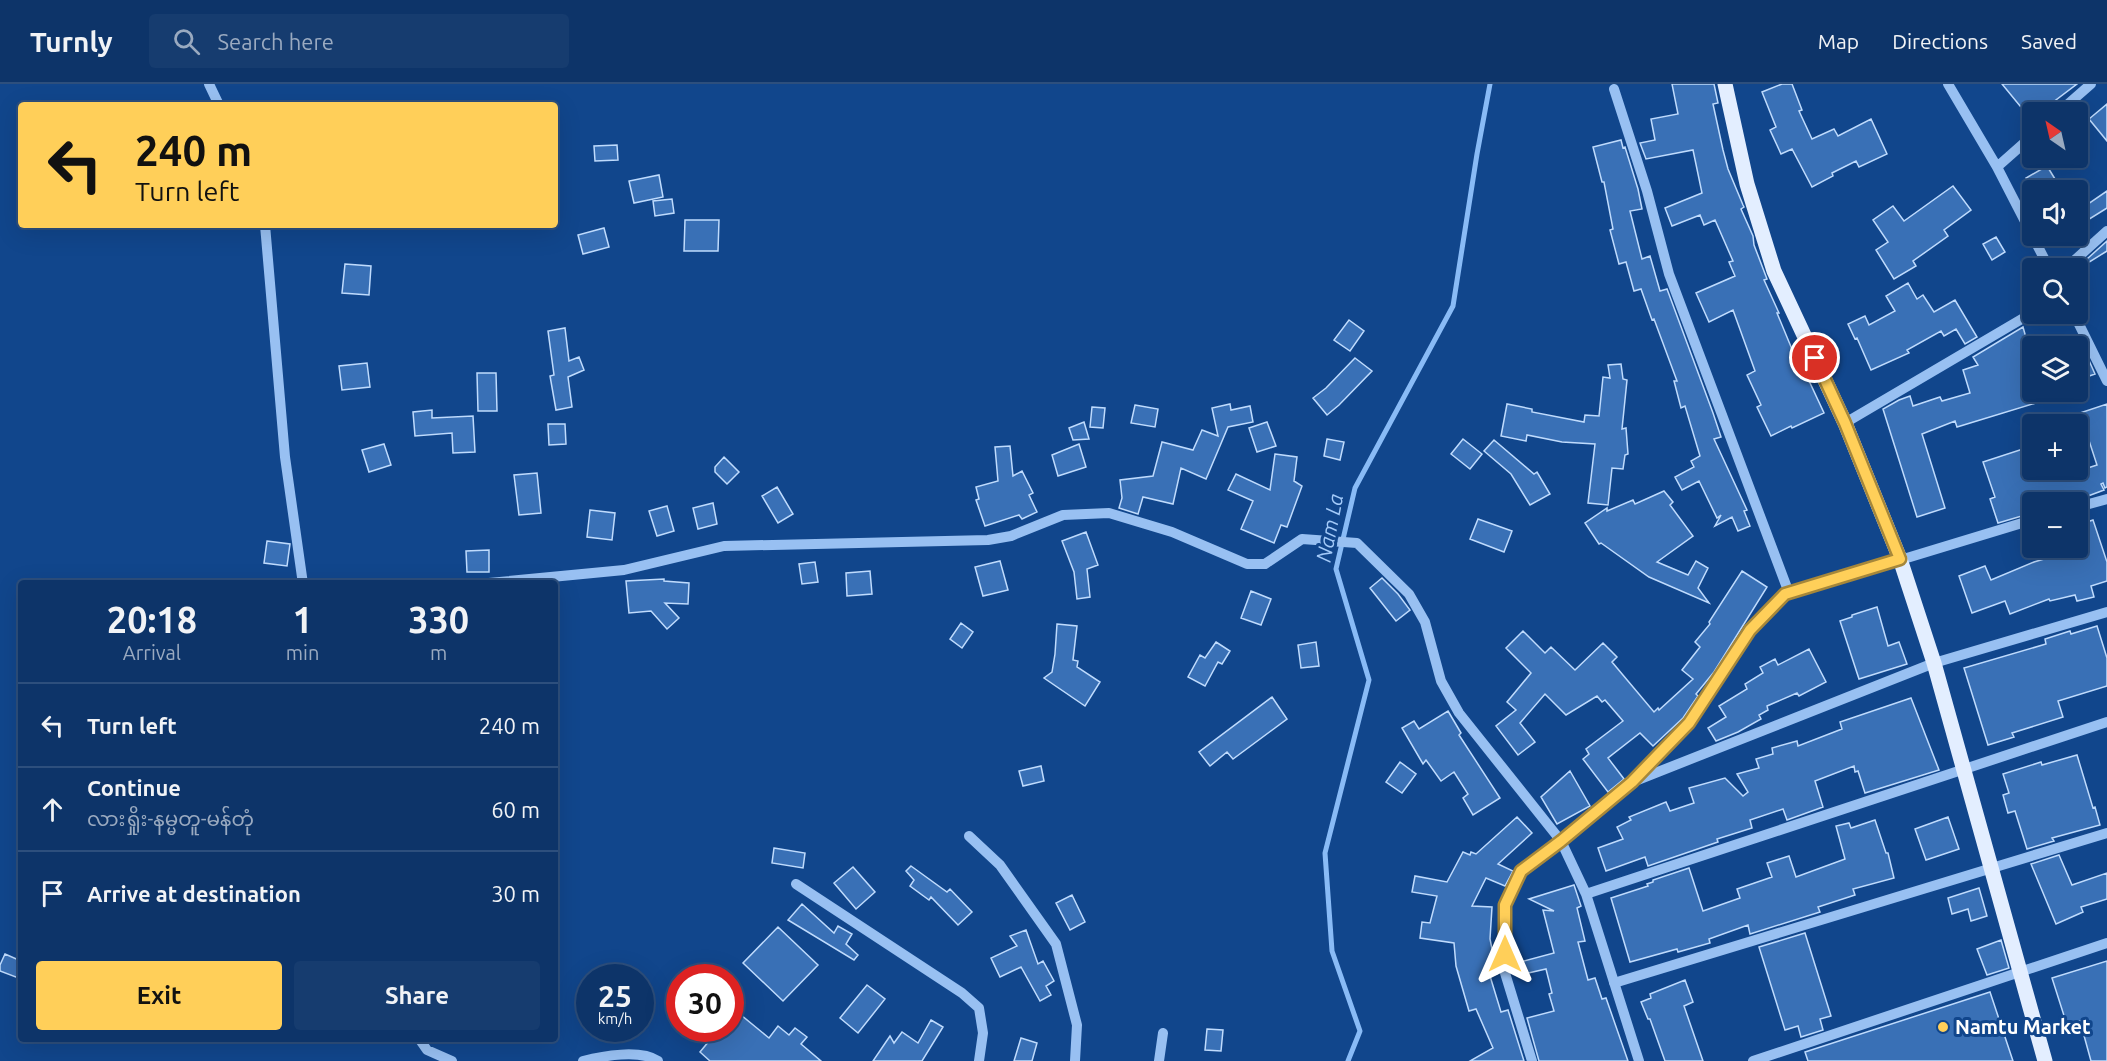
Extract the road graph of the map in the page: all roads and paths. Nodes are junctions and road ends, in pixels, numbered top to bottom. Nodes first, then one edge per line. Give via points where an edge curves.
1 (209, 84) edge
2 (1725, 84) edge
3 (1948, 84) edge
4 (2091, 84) edge
5 (1614, 89) dead end
6 (218, 102) edge
7 (2070, 102) edge
8 (2022, 145) edge
9 (1997, 167) junction
10 (265, 228) edge
11 (2107, 231) edge
12 (2044, 258) edge
13 (2077, 258) edge
14 (2022, 319) edge
15 (2079, 324) edge
16 (2107, 381) edge
17 (1845, 423) junction
18 (2107, 499) edge
19 (2088, 504) edge
20 (2022, 523) edge
21 (1900, 559) junction
22 (302, 580) edge
23 (520, 580) edge
24 (1789, 593) junction
25 (2107, 612) edge
26 (1934, 663) junction
27 (2107, 722) edge
28 (1963, 769) junction
29 (1632, 782) junction
30 (2107, 833) edge
31 (969, 836) dead end
32 (1561, 841) junction
33 (1992, 868) junction
34 (796, 884) dead end
35 (1586, 894) junction
36 (2107, 943) edge
37 (2021, 971) junction
38 (1614, 983) junction
39 (1163, 1033) dead end
40 (421, 1042) edge
41 (452, 1061) edge
42 (583, 1061) edge
43 (658, 1061) edge
44 (979, 1061) edge
45 (1076, 1061) edge
46 (1159, 1061) edge
47 (1532, 1061) edge
48 (1639, 1061) edge
49 (1753, 1061) edge
50 (2045, 1061) edge

1 - 6 street
2 - 17 main road via 1747,184 1774,271
3 - 9 street
4 - 7 street
5 - 24 street via 1669,274
8 - 9 street
9 - 12 street
10 - 22 street via 285,457
11 - 13 street
14 - 17 street
15 - 16 street
17 - 21 main road
18 - 19 street
20 - 21 street
21 - 24 street
21 - 26 main road
23 - 32 street via 624,570 724,546 988,540 1011,536 1063,515 1098,513 1172,532 1247,564 1265,564 1302,539 1357,543 1409,594 1425,622 1441,681 1459,713
24 - 29 street via 1750,630 1689,723
25 - 26 street
26 - 28 main road
26 - 29 street
27 - 28 street
28 - 33 main road
28 - 35 street
29 - 32 street
30 - 33 street
31 - 45 street via 1000,865 1056,945 1077,1025
32 - 35 street
32 - 47 street via 1521,871 1505,905 1505,973
33 - 37 main road
33 - 38 street
34 - 44 street via 979,1008 983,1033
35 - 38 street
36 - 37 street
37 - 49 street
37 - 50 main road
38 - 48 street
39 - 46 street
40 - 41 street via 427,1050
42 - 43 street via 608,1054

